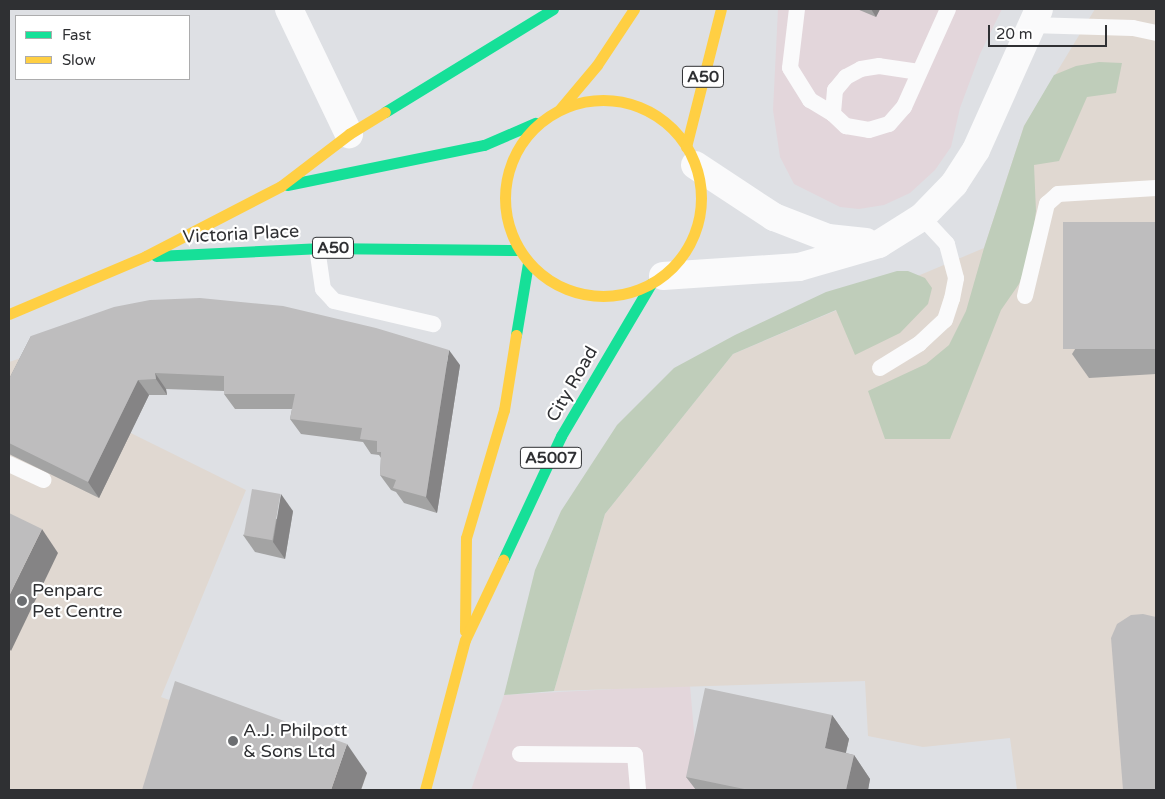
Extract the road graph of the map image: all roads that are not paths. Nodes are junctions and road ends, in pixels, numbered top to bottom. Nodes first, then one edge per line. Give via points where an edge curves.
1 (289, 9) edge
2 (553, 9) edge
3 (634, 9) edge
4 (721, 9) edge
5 (797, 9) edge
6 (948, 9) edge
7 (1035, 17) edge
8 (1156, 33) edge
9 (919, 72) junction
10 (560, 109) junction
11 (833, 114) junction
12 (540, 121) junction
13 (350, 134) junction
14 (691, 156) junction
15 (280, 186) junction
16 (1156, 188) edge
17 (922, 217) junction
18 (879, 244) junction
19 (317, 248) junction
20 (519, 250) junction
21 (146, 256) junction
22 (528, 263) junction
23 (657, 280) junction
24 (1025, 296) dead end
25 (9, 314) edge
26 (433, 324) dead end
27 (880, 368) dead end
28 (9, 464) edge
29 (43, 480) dead end
30 (464, 640) junction
31 (520, 754) dead end
32 (426, 790) edge
33 (638, 790) edge

1 - 13 street
2 - 13 main road, Victoria Place / A50
3 - 10 main road, A50 via 597,65
4 - 14 main road, A50
5 - 11 lane via 790,68 810,100
6 - 9 lane
7 - 8 lane
7 - 17 street via 976,150 954,184
9 - 11 lane via 879,66 846,76 835,90
9 - 11 lane via 904,107 889,124 869,130 846,126
10 - 12 main road, A50
10 - 14 main road, A50 via 588,101 622,102 654,114 675,131
12 - 15 main road, Victoria Place / A50 via 484,145
12 - 20 main road, A50 via 514,156 505,186 506,220
13 - 15 main road, Victoria Place / A50
14 - 18 street via 774,217 828,238
14 - 23 main road, A50 via 701,200 695,233 686,251
15 - 21 main road, Victoria Place / A50
16 - 24 lane via 1058,194 1047,204
17 - 18 street
17 - 27 lane via 947,244 956,278 952,299 946,320 919,344
18 - 23 street via 799,267
19 - 20 main road, Victoria Place / A50
19 - 21 main road, Victoria Place / A50
19 - 26 lane via 324,289 334,301
20 - 22 main road, A50
21 - 25 main road, A50
22 - 23 main road, A50 via 552,282 598,297 620,295
22 - 30 main road, City Road / A5007 via 504,410 466,538
23 - 30 main road, City Road / A5007 via 561,436
28 - 29 lane
30 - 32 main road, City Road / A5007
31 - 33 lane via 635,755

